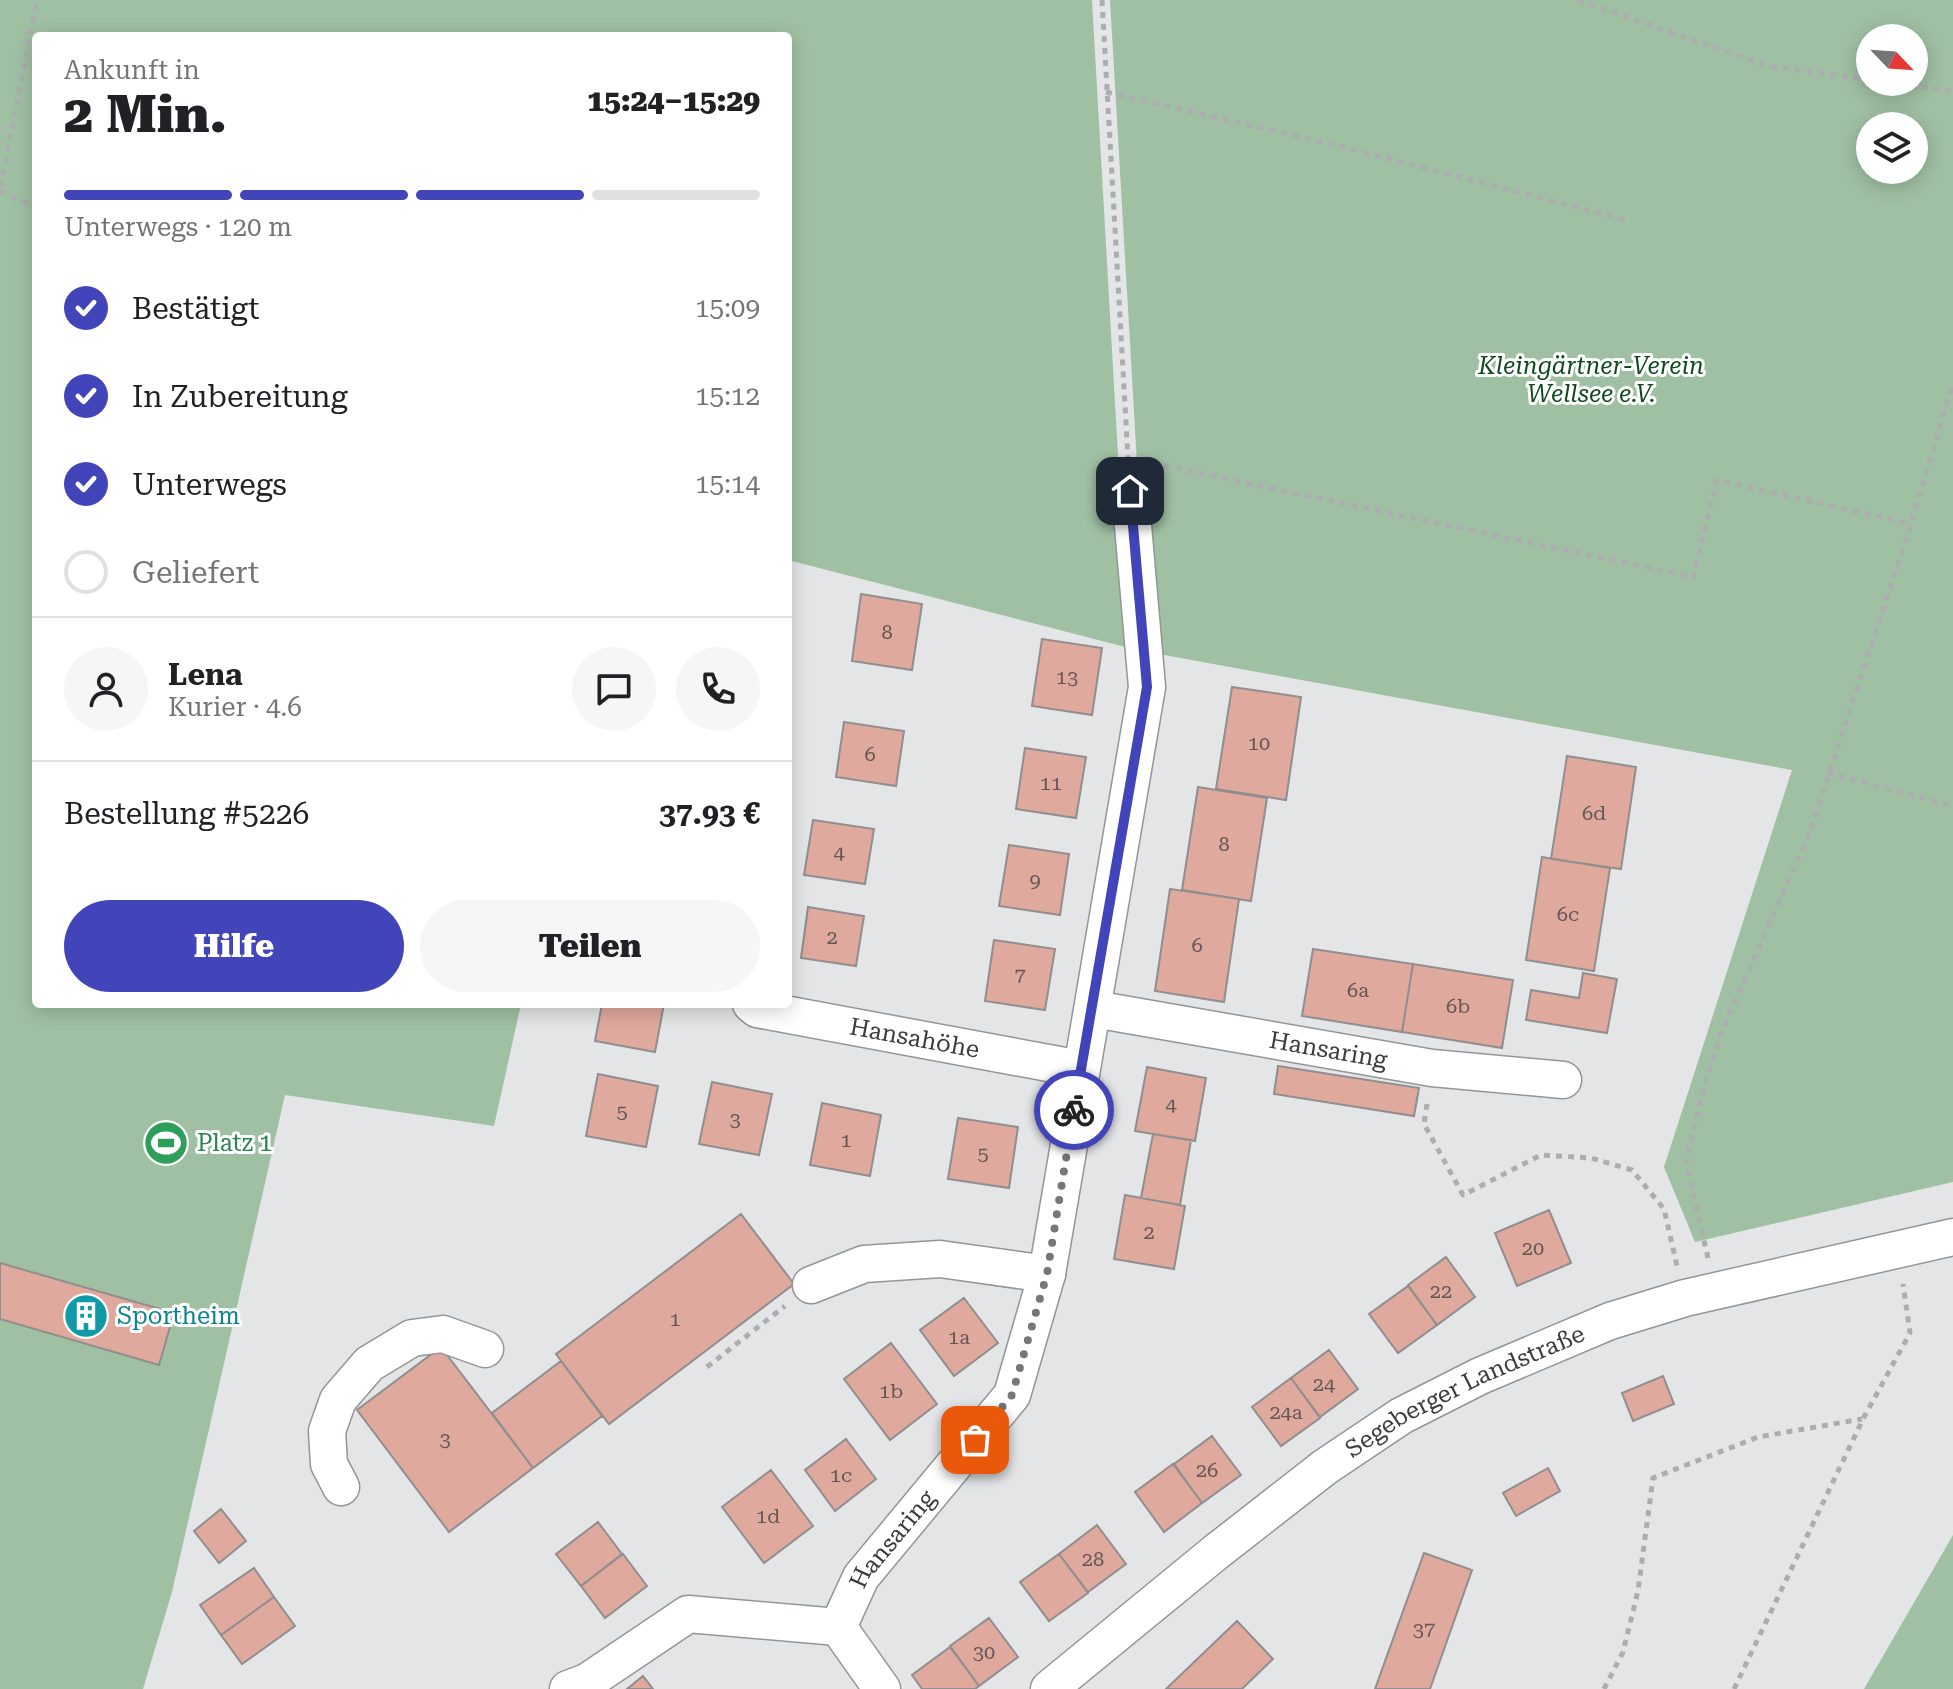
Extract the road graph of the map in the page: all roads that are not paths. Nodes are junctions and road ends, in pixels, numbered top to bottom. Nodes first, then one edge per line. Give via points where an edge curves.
1 (1129, 475) road end
2 (756, 1008) edge
3 (1094, 1009) junction
4 (1081, 1069) junction
5 (1563, 1080) dead end
6 (1953, 1237) edge
7 (1047, 1274) junction
8 (811, 1285) road end
9 (485, 1349) dead end
10 (341, 1487) dead end
11 (838, 1627) junction
12 (568, 1689) edge
13 (882, 1689) edge
14 (1049, 1689) edge

1 - 3 street, Hansaring via 1147,687
2 - 4 street, Hansahöhe
3 - 4 street, Hansaring
3 - 5 street, Hansaring via 1432,1068
4 - 7 street, Hansaring
6 - 14 street, Segeberger Landstraße via 1700,1294 1610,1321 1480,1376 1401,1416 1325,1467
7 - 8 street via 940,1259 864,1264
7 - 11 street, Hansaring via 1012,1395 861,1577
9 - 10 street via 443,1334 412,1338 369,1364 338,1400 327,1431 329,1464
11 - 12 street via 688,1614 587,1682
11 - 13 street

